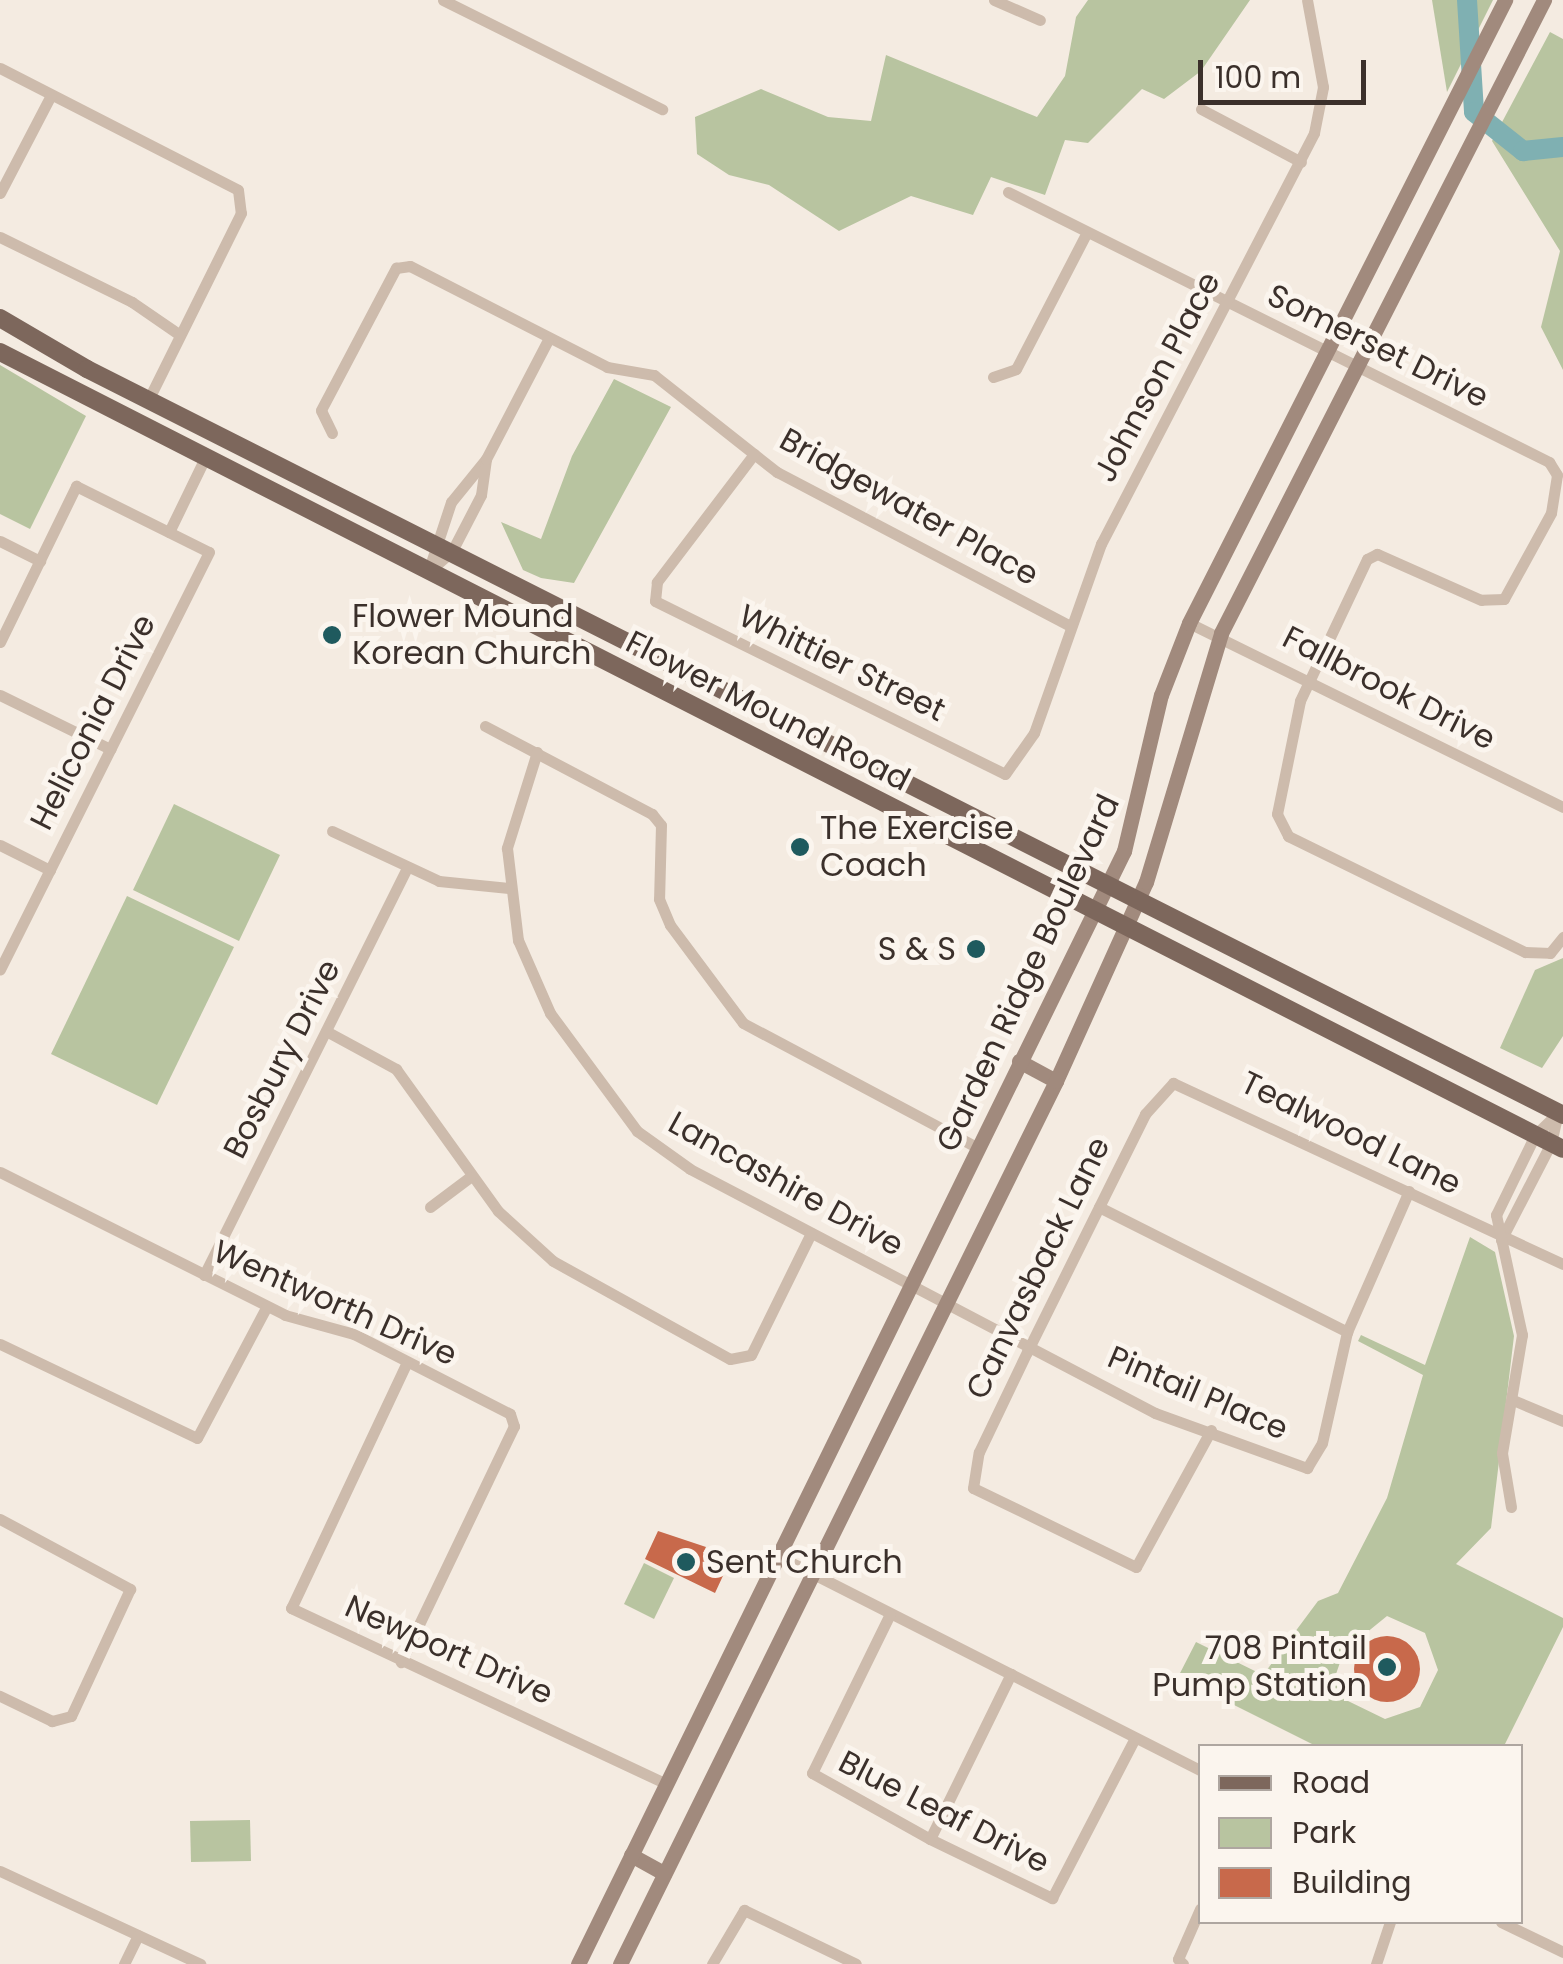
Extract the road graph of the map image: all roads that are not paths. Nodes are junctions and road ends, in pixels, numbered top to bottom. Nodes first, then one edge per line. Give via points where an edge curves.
1 (443, 0) edge
2 (994, 0) edge
3 (1308, 0) edge
4 (1544, 0) edge
5 (1502, 7) edge
6 (1040, 20) dead end
7 (0, 68) edge
8 (51, 95) junction
9 (662, 109) dead end
10 (1201, 109) dead end
11 (1301, 162) junction
12 (1008, 192) dead end
13 (0, 193) edge
14 (1087, 232) junction
15 (0, 237) edge
16 (1227, 302) junction
17 (0, 318) edge
18 (180, 335) junction
19 (548, 340) junction
20 (0, 352) edge
21 (1326, 352) junction
22 (1355, 367) junction
23 (993, 377) dead end
24 (148, 400) junction
25 (332, 432) dead end
26 (754, 454) junction
27 (205, 458) junction
28 (486, 459) junction
29 (169, 532) junction
30 (0, 541) edge
31 (432, 542) junction
32 (452, 552) junction
33 (40, 561) junction
34 (428, 572) junction
35 (1189, 623) junction
36 (1070, 626) junction
37 (1221, 633) junction
38 (0, 642) edge
39 (1310, 680) junction
40 (0, 695) edge
41 (486, 726) dead end
42 (110, 748) junction
43 (537, 752) junction
44 (1005, 774) joint
45 (1563, 807) edge
46 (332, 831) dead end
47 (0, 845) edge
48 (406, 867) junction
49 (50, 870) junction
50 (1109, 882) junction
51 (509, 888) junction
52 (1139, 897) junction
53 (1094, 910) junction
54 (1126, 926) junction
55 (1563, 937) edge
56 (0, 970) edge
57 (326, 1031) junction
58 (1019, 1061) junction
59 (1056, 1081) junction
60 (1173, 1083) joint
61 (1561, 1114) edge
62 (1550, 1143) edge
63 (976, 1146) junction
64 (0, 1172) edge
65 (470, 1177) junction
66 (1409, 1192) junction
67 (1099, 1206) junction
68 (430, 1207) dead end
69 (811, 1232) junction
70 (1501, 1240) junction
71 (1563, 1264) edge
72 (204, 1275) junction
73 (910, 1285) junction
74 (944, 1304) junction
75 (267, 1306) junction
76 (1347, 1332) junction
77 (0, 1344) edge
78 (1030, 1348) junction
79 (407, 1362) junction
80 (1513, 1400) junction
81 (1563, 1421) edge
82 (1211, 1430) junction
83 (1510, 1508) dead end
84 (0, 1520) edge
85 (780, 1557) junction
86 (810, 1575) junction
87 (890, 1614) junction
88 (401, 1662) junction
89 (1010, 1674) junction
90 (0, 1696) edge
91 (1136, 1738) junction
92 (1198, 1769) edge
93 (666, 1784) junction
94 (930, 1839) junction
95 (631, 1856) junction
96 (0, 1871) edge
97 (664, 1873) junction
98 (1198, 1915) edge
99 (1389, 1924) edge
100 (1506, 1924) edge
101 (138, 1935) junction
102 (1563, 1952) edge
103 (1180, 1962) edge
104 (124, 1964) edge
105 (200, 1964) edge
106 (578, 1964) edge
107 (620, 1964) edge
108 (712, 1964) edge
109 (856, 1964) edge
110 (1376, 1964) edge

1 - 9 street
2 - 6 street
3 - 11 street, Johnson Place via 1323,87
4 - 22 main road, Garden Ridge Boulevard
5 - 21 main road, Garden Ridge Boulevard
7 - 8 street
8 - 13 street
8 - 18 street via 238,190 240,213
10 - 11 street
11 - 16 street, Johnson Place
12 - 14 street, Somerset Drive
14 - 16 street, Somerset Drive
14 - 23 street via 1016,369
15 - 18 street via 132,302
16 - 21 street, Somerset Drive
16 - 36 street, Johnson Place via 1100,544
17 - 24 main road, Flower Mound Road
18 - 24 street
19 - 25 street, Bridgewater Place via 410,266 396,268 321,410
19 - 26 street, Bridgewater Place via 606,367 654,375
19 - 28 street
20 - 27 main road, Flower Mound Road
21 - 22 street, Somerset Drive
21 - 35 main road, Garden Ridge Boulevard
22 - 37 main road, Garden Ridge Boulevard
22 - 39 street, Somerset Drive via 1549,462 1557,474 1550,513 1504,599 1480,600 1370,555
24 - 31 main road, Flower Mound Road
26 - 36 street, Bridgewater Place
26 - 44 street, Whittier Street via 657,582 655,601
27 - 29 street
27 - 34 main road, Flower Mound Road
28 - 31 street via 464,480
28 - 32 street via 481,495
29 - 33 street via 76,486
29 - 42 street, Heliconia Drive via 209,552
30 - 33 street
31 - 32 main road, Flower Mound Road
31 - 34 street
32 - 34 street
32 - 50 main road, Flower Mound Road
33 - 38 street
34 - 53 main road, Flower Mound Road
35 - 37 street, Fallbrook Drive
35 - 50 main road, Garden Ridge Boulevard via 1161,695 1140,812
36 - 44 street, Johnson Place via 1034,733
37 - 39 street, Fallbrook Drive
37 - 52 main road, Garden Ridge Boulevard via 1166,836
39 - 45 street, Fallbrook Drive
39 - 55 street via 1286,757 1280,826 1525,952 1550,953
40 - 42 street
41 - 43 street
42 - 49 street, Heliconia Drive
43 - 51 street, Lancashire Drive via 514,810
43 - 63 street via 661,825 660,899 694,965 732,1013
46 - 48 street
47 - 49 street
48 - 51 street via 449,883
48 - 57 street, Bosbury Drive
49 - 56 street, Heliconia Drive
50 - 52 main road, Flower Mound Road
50 - 53 main road, Garden Ridge Boulevard
51 - 69 street, Lancashire Drive via 532,982 625,1118 690,1169
52 - 54 main road, Garden Ridge Boulevard
52 - 61 main road, Flower Mound Road
53 - 54 main road, Flower Mound Road
53 - 58 main road, Garden Ridge Boulevard
54 - 59 main road, Garden Ridge Boulevard
54 - 62 main road, Flower Mound Road
57 - 65 street via 396,1069
57 - 72 street, Bosbury Drive
58 - 59 main road
58 - 63 main road, Garden Ridge Boulevard
59 - 74 main road, Garden Ridge Boulevard
60 - 66 street, Tealwood Lane
60 - 67 street, Canvasback Lane via 1146,1114
61 - 62 street
62 - 70 street
62 - 70 street via 1496,1214
63 - 73 main road, Garden Ridge Boulevard
64 - 72 street, Wentworth Drive
65 - 68 street
65 - 69 street via 516,1228 580,1279 741,1362
66 - 70 street, Tealwood Lane
66 - 76 street
67 - 76 street
67 - 78 street, Canvasback Lane
69 - 73 street, Lancashire Drive
70 - 71 street, Tealwood Lane
70 - 80 street via 1522,1335
72 - 75 street, Wentworth Drive
73 - 74 street, Pintail Place
73 - 85 main road, Garden Ridge Boulevard
74 - 78 street, Pintail Place
74 - 86 main road, Garden Ridge Boulevard
75 - 77 street via 197,1438
75 - 79 street, Wentworth Drive via 354,1334
76 - 82 street, Pintail Place via 1322,1443 1307,1468
78 - 82 street, Pintail Place via 1156,1413
78 - 82 street, Canvasback Lane via 979,1452 974,1488 1130,1567 1141,1564
79 - 88 street, Wentworth Drive via 510,1414 514,1426
79 - 88 street, Newport Drive via 291,1608
80 - 81 street
80 - 83 street via 1502,1452
84 - 90 street via 130,1589 63,1722
85 - 86 street
85 - 93 main road, Garden Ridge Boulevard
86 - 87 street
86 - 97 main road, Garden Ridge Boulevard
87 - 89 street
87 - 94 street, Blue Leaf Drive via 812,1773
88 - 93 street, Newport Drive
89 - 91 street
89 - 94 street
91 - 92 street
91 - 94 street, Blue Leaf Drive via 1052,1898
93 - 95 main road, Garden Ridge Boulevard
95 - 97 main road
95 - 106 main road, Garden Ridge Boulevard
96 - 101 street
97 - 107 main road, Garden Ridge Boulevard
98 - 103 street
99 - 110 street
100 - 102 street
101 - 104 street
101 - 105 street
108 - 109 street via 744,1910

